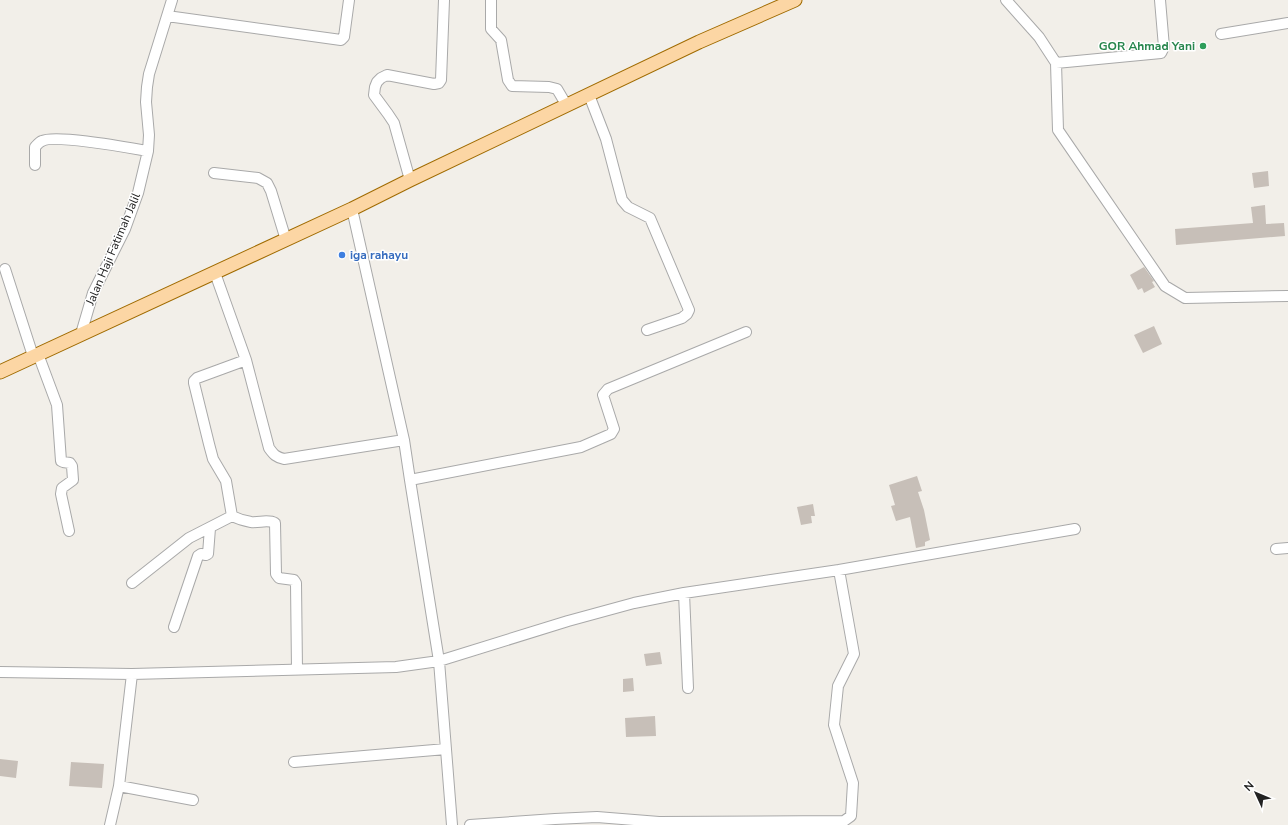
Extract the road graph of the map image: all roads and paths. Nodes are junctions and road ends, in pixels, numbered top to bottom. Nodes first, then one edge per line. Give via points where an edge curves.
1 (172, 0) edge
2 (349, 0) edge
3 (444, 0) edge
4 (491, 0) edge
5 (795, 0) edge
6 (1006, 0) edge
7 (1160, 0) edge
8 (167, 16) junction
9 (1288, 23) edge
10 (1221, 34) dead end
11 (1056, 63) junction
12 (589, 95) junction
13 (567, 106) junction
14 (148, 150) junction
15 (34, 164) dead end
16 (214, 174) dead end
17 (410, 180) junction
18 (352, 209) junction
19 (286, 240) junction
20 (5, 269) dead end
21 (214, 273) junction
22 (1288, 296) edge
23 (646, 330) dead end
24 (746, 332) dead end
25 (80, 334) junction
26 (36, 355) junction
27 (246, 360) junction
28 (0, 372) edge
29 (404, 440) junction
30 (410, 480) junction
31 (232, 516) junction
32 (210, 528) junction
33 (1076, 529) dead end
34 (69, 531) dead end
35 (1276, 548) dead end
36 (1288, 548) edge
37 (839, 570) junction
38 (132, 583) dead end
39 (684, 593) junction
40 (174, 627) dead end
41 (439, 661) junction
42 (297, 670) junction
43 (0, 672) edge
44 (132, 674) junction
45 (688, 688) dead end
46 (446, 749) junction
47 (294, 762) dead end
48 (119, 786) junction
49 (193, 800) dead end
50 (110, 825) edge
51 (452, 825) edge
52 (470, 825) edge

1 - 8 street, Jalan Haji Fatimah Jalil
2 - 8 street via 344,37 341,40
3 - 17 street via 439,83 387,75 377,82 373,92 394,123
4 - 13 street via 491,29 502,40 508,80 512,86 549,86 557,89
5 - 12 main road via 699,42
6 - 11 street via 1039,37
7 - 11 street via 1164,47 1161,53
8 - 14 street, Jalan Haji Fatimah Jalil via 147,87
9 - 10 street
11 - 22 street via 1058,130 1165,286 1185,298
12 - 13 main road
12 - 23 street via 606,139 622,200 628,207 650,218 689,310 682,318
13 - 17 main road
14 - 15 street via 72,140 48,140 41,141 35,147
14 - 25 street, Jalan Haji Fatimah Jalil via 132,211 93,293
16 - 19 street via 258,178 267,183
17 - 18 main road
18 - 19 main road
18 - 29 street
19 - 21 main road
20 - 26 street
21 - 25 main road
21 - 27 street
24 - 30 street via 608,389 603,395 614,429 611,434 581,446
25 - 26 main road
26 - 28 main road
26 - 34 street via 56,405 61,461 72,466 73,480 62,488 61,494
27 - 29 street via 270,448 278,458
27 - 31 street via 197,378 194,382 213,459 226,481
29 - 30 street
30 - 41 street
31 - 32 street
31 - 42 street via 252,522 275,523 276,574 279,578 296,582
32 - 38 street via 189,538
32 - 40 street via 208,554 198,556
33 - 37 street
35 - 36 street
37 - 39 street
37 - 52 street via 854,654 838,686 834,725 853,783 852,816 844,821 658,822 597,817
39 - 41 street via 634,603 568,621
39 - 45 street
41 - 42 street via 396,668
41 - 46 street
42 - 44 street
43 - 44 street
44 - 48 street
46 - 47 street
46 - 51 street
48 - 49 street
48 - 50 street

